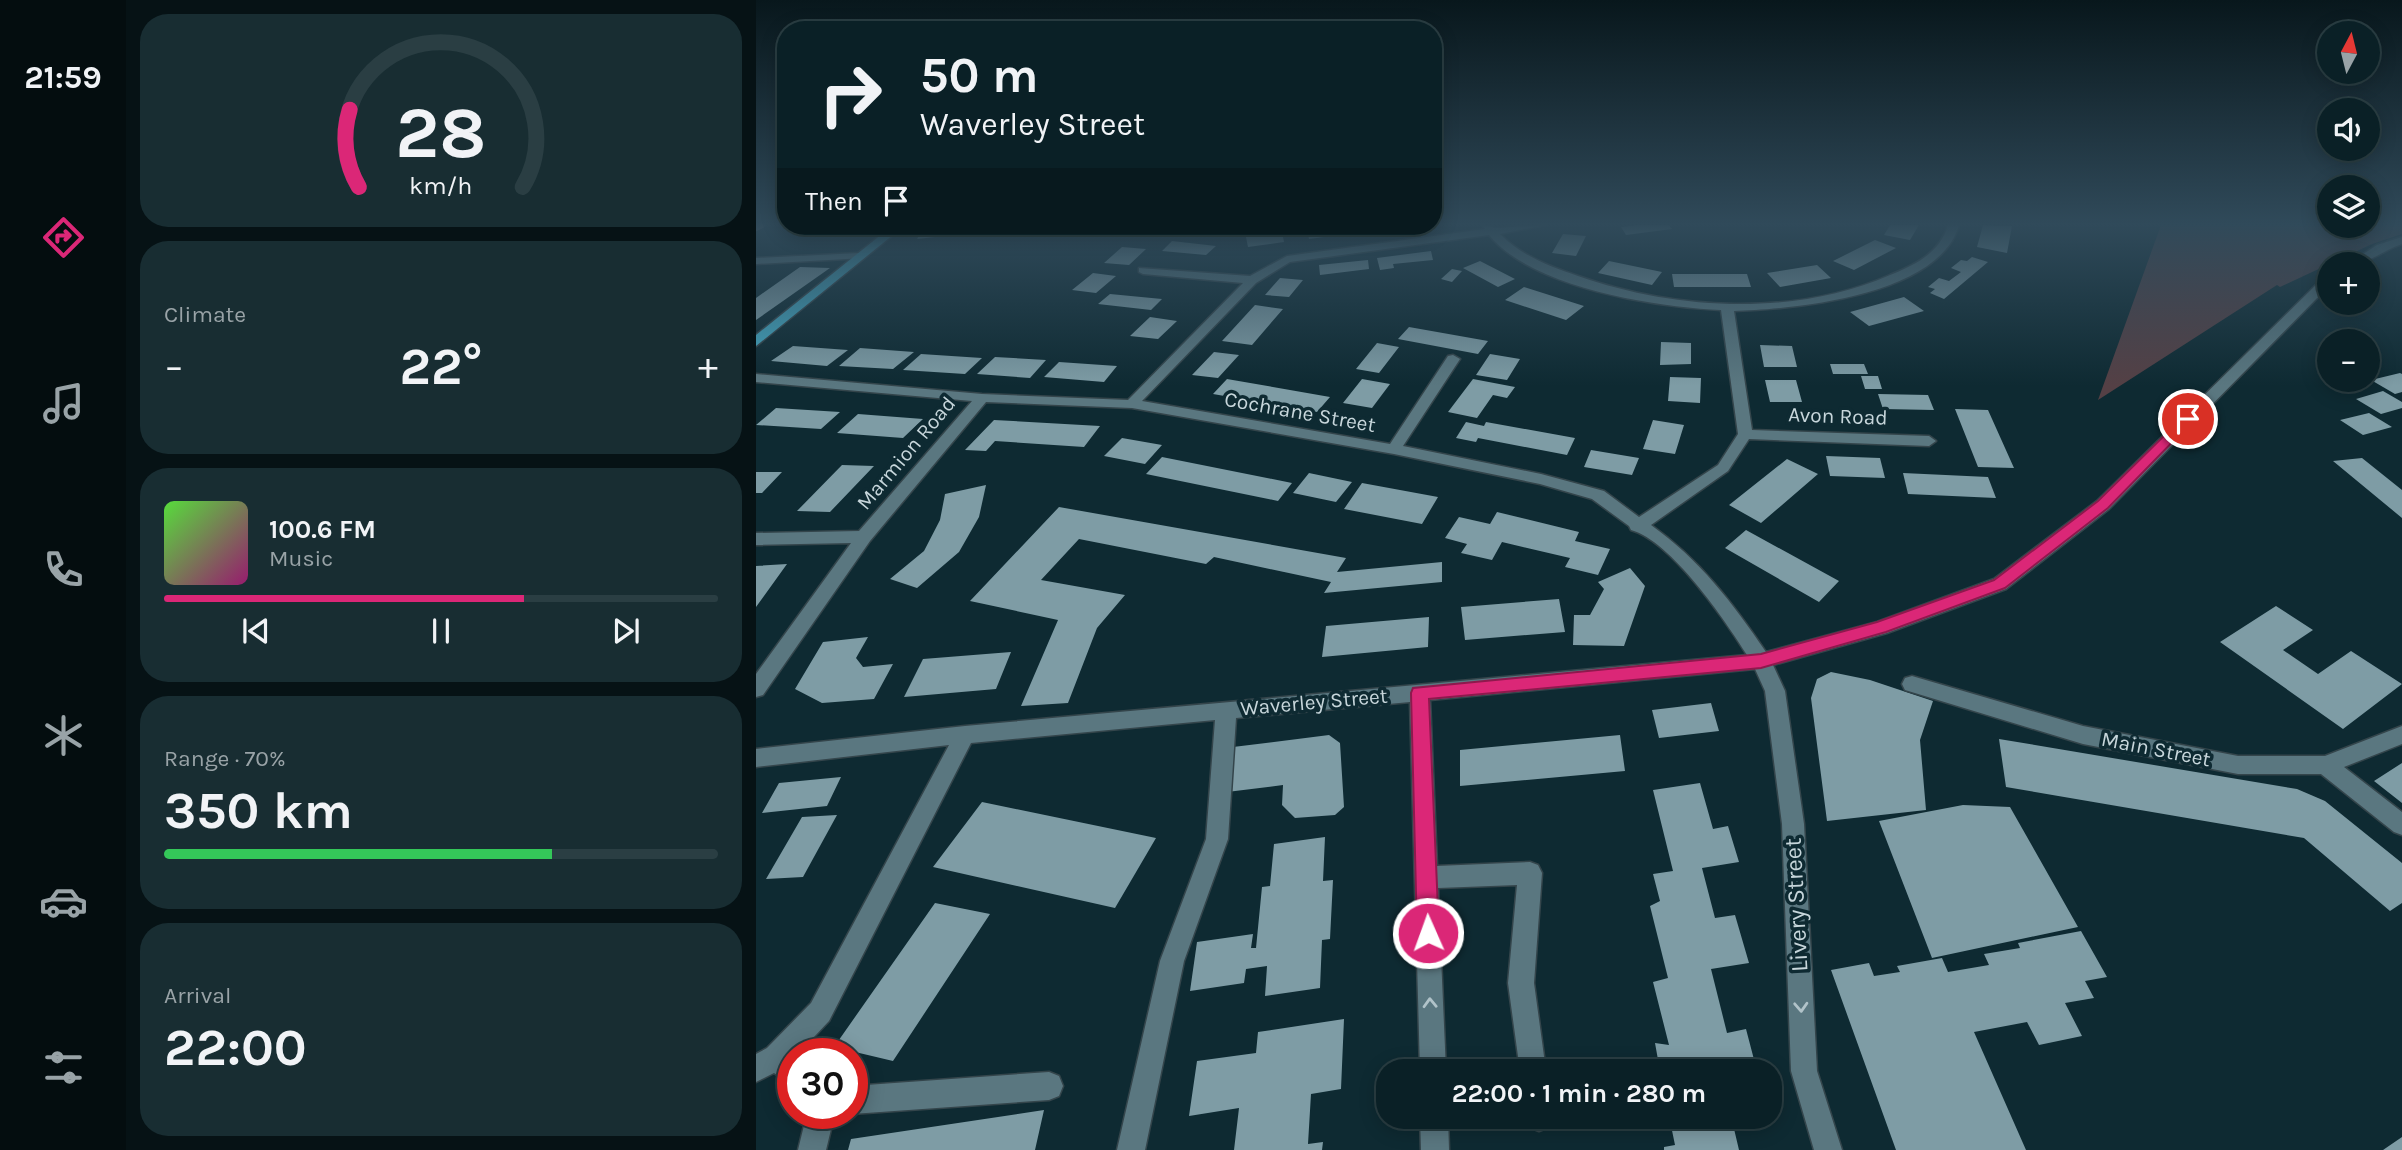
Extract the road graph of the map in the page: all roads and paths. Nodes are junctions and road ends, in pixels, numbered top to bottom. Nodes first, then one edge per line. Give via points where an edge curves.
1 (833, 279) edge
2 (1237, 279) edge
3 (1573, 279) edge
4 (1897, 279) edge
5 (1252, 280) joint
6 (2317, 291) edge
7 (1727, 306) junction
8 (756, 342) edge
9 (1453, 359) dead end
10 (756, 378) edge
11 (982, 398) junction
12 (1132, 404) junction
13 (1745, 434) junction
14 (1929, 441) dead end
15 (1394, 449) junction
16 (1637, 526) junction
17 (864, 537) junction
18 (756, 539) edge
19 (1761, 661) junction
20 (1912, 684) dead end
21 (756, 689) edge
22 (1420, 693) junction
23 (1226, 710) junction
24 (965, 735) junction
25 (2402, 735) edge
26 (756, 758) edge
27 (2325, 765) junction
28 (2402, 825) edge
29 (1426, 878) junction
30 (1433, 1059) edge
31 (1531, 1059) edge
32 (775, 1066) edge
33 (1049, 1086) dead end
34 (868, 1099) edge
35 (817, 1129) edge
36 (1434, 1129) edge
37 (812, 1150) edge
38 (1131, 1150) edge
39 (1435, 1150) edge
40 (1828, 1150) edge

1 - 8 main road
2 - 5 street
3 - 7 street via 1621,294
4 - 7 street via 1825,299
5 - 12 street
6 - 19 street, Waverley Street via 2103,505 2000,584 1880,628
7 - 13 street
9 - 15 street
10 - 11 street, Cochrane Street
11 - 12 street, Cochrane Street
11 - 17 street, Marmion Road
12 - 15 street, Cochrane Street
13 - 14 street, Avon Road
13 - 16 street via 1723,468
15 - 16 street, Cochrane Street via 1598,495
16 - 19 street, Cochrane Street via 1670,547 1725,605
17 - 18 street, Marmion Road
17 - 21 street, Marmion Road
19 - 22 street, Waverley Street
19 -> 40 street, Livery Street via 1775,691 1793,824 1804,1071
20 - 27 street, Main Street via 2096,738 2238,765
22 - 23 street, Waverley Street
22 - 29 street
23 - 24 street, Waverley Street
23 - 38 street via 1217,839 1172,961
24 - 26 street, Waverley Street
24 - 32 street via 820,1012
25 - 27 street, Main Street
27 - 28 street
30 -> 29 street
29 - 31 street via 1530,873 1521,983
33 - 34 street
35 - 37 street
36 - 39 street

